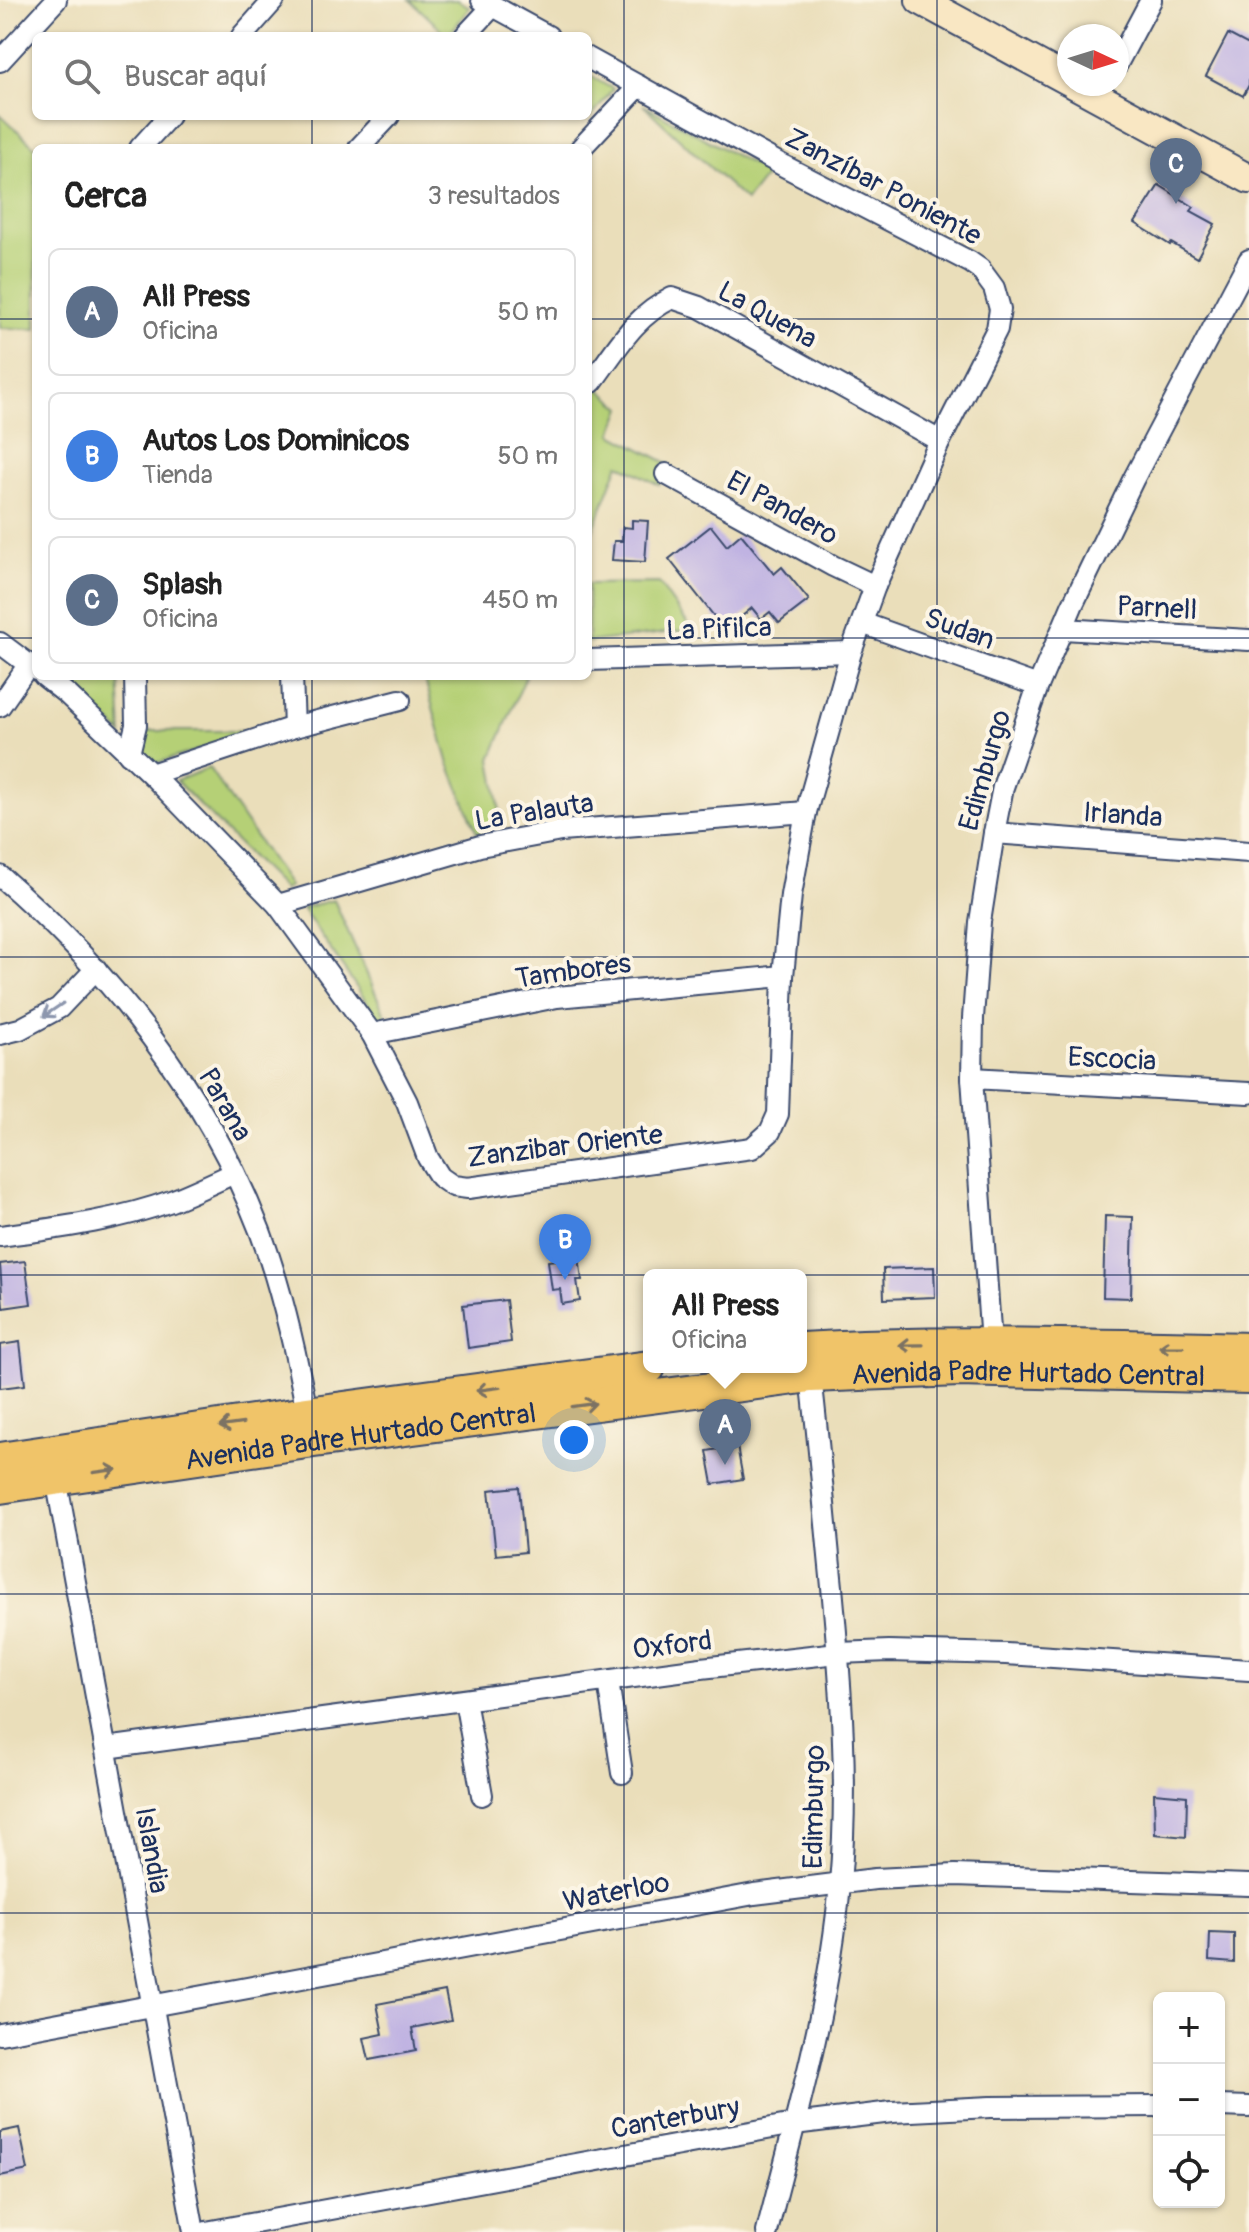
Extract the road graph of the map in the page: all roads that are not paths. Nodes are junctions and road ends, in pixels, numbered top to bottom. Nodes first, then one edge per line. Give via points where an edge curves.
1 (56, 0) edge
2 (274, 0) edge
3 (920, 0) edge
4 (1151, 0) edge
5 (488, 3) edge
6 (246, 32) edge
7 (468, 32) edge
8 (541, 32) edge
9 (1129, 41) edge
10 (592, 60) edge
11 (0, 61) edge
12 (1057, 74) edge
13 (639, 86) junction
14 (1107, 96) edge
15 (165, 120) edge
16 (385, 120) edge
17 (144, 144) edge
18 (363, 144) edge
19 (585, 144) edge
20 (1249, 179) edge
21 (1249, 260) edge
22 (592, 382) dead end
23 (940, 441) junction
24 (666, 474) dead end
25 (875, 586) junction
26 (862, 623) junction
27 (1063, 629) junction
28 (1249, 640) edge
29 (0, 643) edge
30 (851, 652) junction
31 (592, 660) edge
32 (32, 667) edge
33 (32, 674) edge
34 (49, 680) edge
35 (135, 680) edge
36 (292, 680) edge
37 (1038, 686) junction
38 (400, 700) dead end
39 (0, 706) edge
40 (294, 727) junction
41 (129, 754) junction
42 (151, 774) junction
43 (806, 812) junction
44 (994, 833) junction
45 (1249, 852) edge
46 (0, 876) edge
47 (278, 905) junction
48 (96, 969) junction
49 (783, 976) junction
50 (0, 1034) edge
51 (372, 1034) junction
52 (972, 1078) junction
53 (1249, 1093) edge
54 (234, 1173) junction
55 (0, 1236) edge
56 (991, 1343) junction
57 (1249, 1349) edge
58 (807, 1362) edge
59 (807, 1362) edge
60 (643, 1368) edge
61 (807, 1371) edge
62 (749, 1373) edge
63 (1249, 1377) edge
64 (307, 1413) junction
65 (0, 1459) edge
66 (56, 1478) junction
67 (0, 1487) edge
68 (838, 1653) junction
69 (1249, 1670) edge
70 (608, 1681) junction
71 (465, 1700) junction
72 (106, 1748) junction
73 (622, 1773) dead end
74 (482, 1795) dead end
75 (841, 1882) junction
76 (1249, 1885) edge
77 (153, 2006) junction
78 (0, 2034) edge
79 (1153, 2106) edge
80 (1225, 2106) edge
81 (1249, 2107) edge
82 (794, 2124) junction
83 (194, 2232) edge
84 (206, 2232) edge
85 (767, 2232) edge

1 - 11 street
2 - 6 street
3 - 12 main road
4 - 9 street
5 - 7 street
5 - 8 street
10 - 13 street, Zanzíbar Poniente
13 - 19 street
13 - 23 street, Zanzíbar Poniente via 970,262 988,279 1000,309 997,329
14 - 20 main road
15 - 17 street
16 - 18 street
21 - 27 street, Edimburgo via 1134,478
22 - 23 street, La Quena via 638,320 672,298 699,307
23 - 25 street, Zanzíbar Poniente
24 - 25 street, El Pandero
25 - 26 street, Zanzíbar Poniente
26 - 30 street, Zanzibar Oriente
26 - 37 street, Sudan
27 - 28 street, Parnell
27 - 37 street, Edimburgo
29 - 32 street, Zanzibar Oriente
30 - 31 street, La Pifilca
30 - 43 street, Zanzibar Oriente
33 - 39 street
34 - 41 street, Zanzibar Oriente
35 - 41 street via 136,725
36 - 40 street
37 - 44 street, Edimburgo via 1003,787
38 - 40 street
40 - 42 street
41 - 42 street, Zanzibar Oriente
42 - 47 street, Zanzibar Oriente
43 - 47 street, La Palauta via 561,831 480,846
43 - 49 street, Zanzibar Oriente
44 - 45 street, Irlanda
44 - 52 street, Edimburgo via 980,922
46 - 48 street, Parana
47 - 51 street, Zanzibar Oriente
48 -> 50 street via 59,1008
48 - 54 street, Parana via 157,1046
49 - 51 street, Tambores via 557,997
49 - 51 street, Zanzibar Oriente via 778,1114 770,1132 752,1148 642,1164 453,1186 428,1158
52 - 53 street, Escocia
52 - 56 street, Edimburgo
54 - 55 street via 135,1212
54 - 64 street, Parana via 277,1281
57 -> 56 main road, Avenida Padre Hurtado Central
56 -> 58 main road, Avenida Padre Hurtado Central via 862,1345
59 - 63 main road, Avenida Padre Hurtado Central
60 -> 64 main road, Avenida Padre Hurtado Central
61 - 68 street, Edimburgo
66 -> 62 main road, Avenida Padre Hurtado Central via 582,1405
64 -> 65 main road, Avenida Padre Hurtado Central
66 - 67 main road, Avenida Padre Hurtado Central
66 - 72 street, Islandia
68 - 69 street, Oxford via 993,1653
68 - 70 street, Oxford
68 - 75 street, Edimburgo
70 - 71 street, Oxford
70 - 73 street
71 - 72 street, Oxford
71 - 74 street
72 - 77 street, Islandia
75 - 76 street, Waterloo via 955,1875
75 - 77 street, Waterloo
75 - 82 street, Edimburgo via 823,2003
77 - 78 street, Waterloo
77 - 83 street, Islandia
79 - 82 street, Canterbury via 906,2111
80 - 81 street
82 - 84 street, Canterbury
82 - 85 street, Edimburgo

